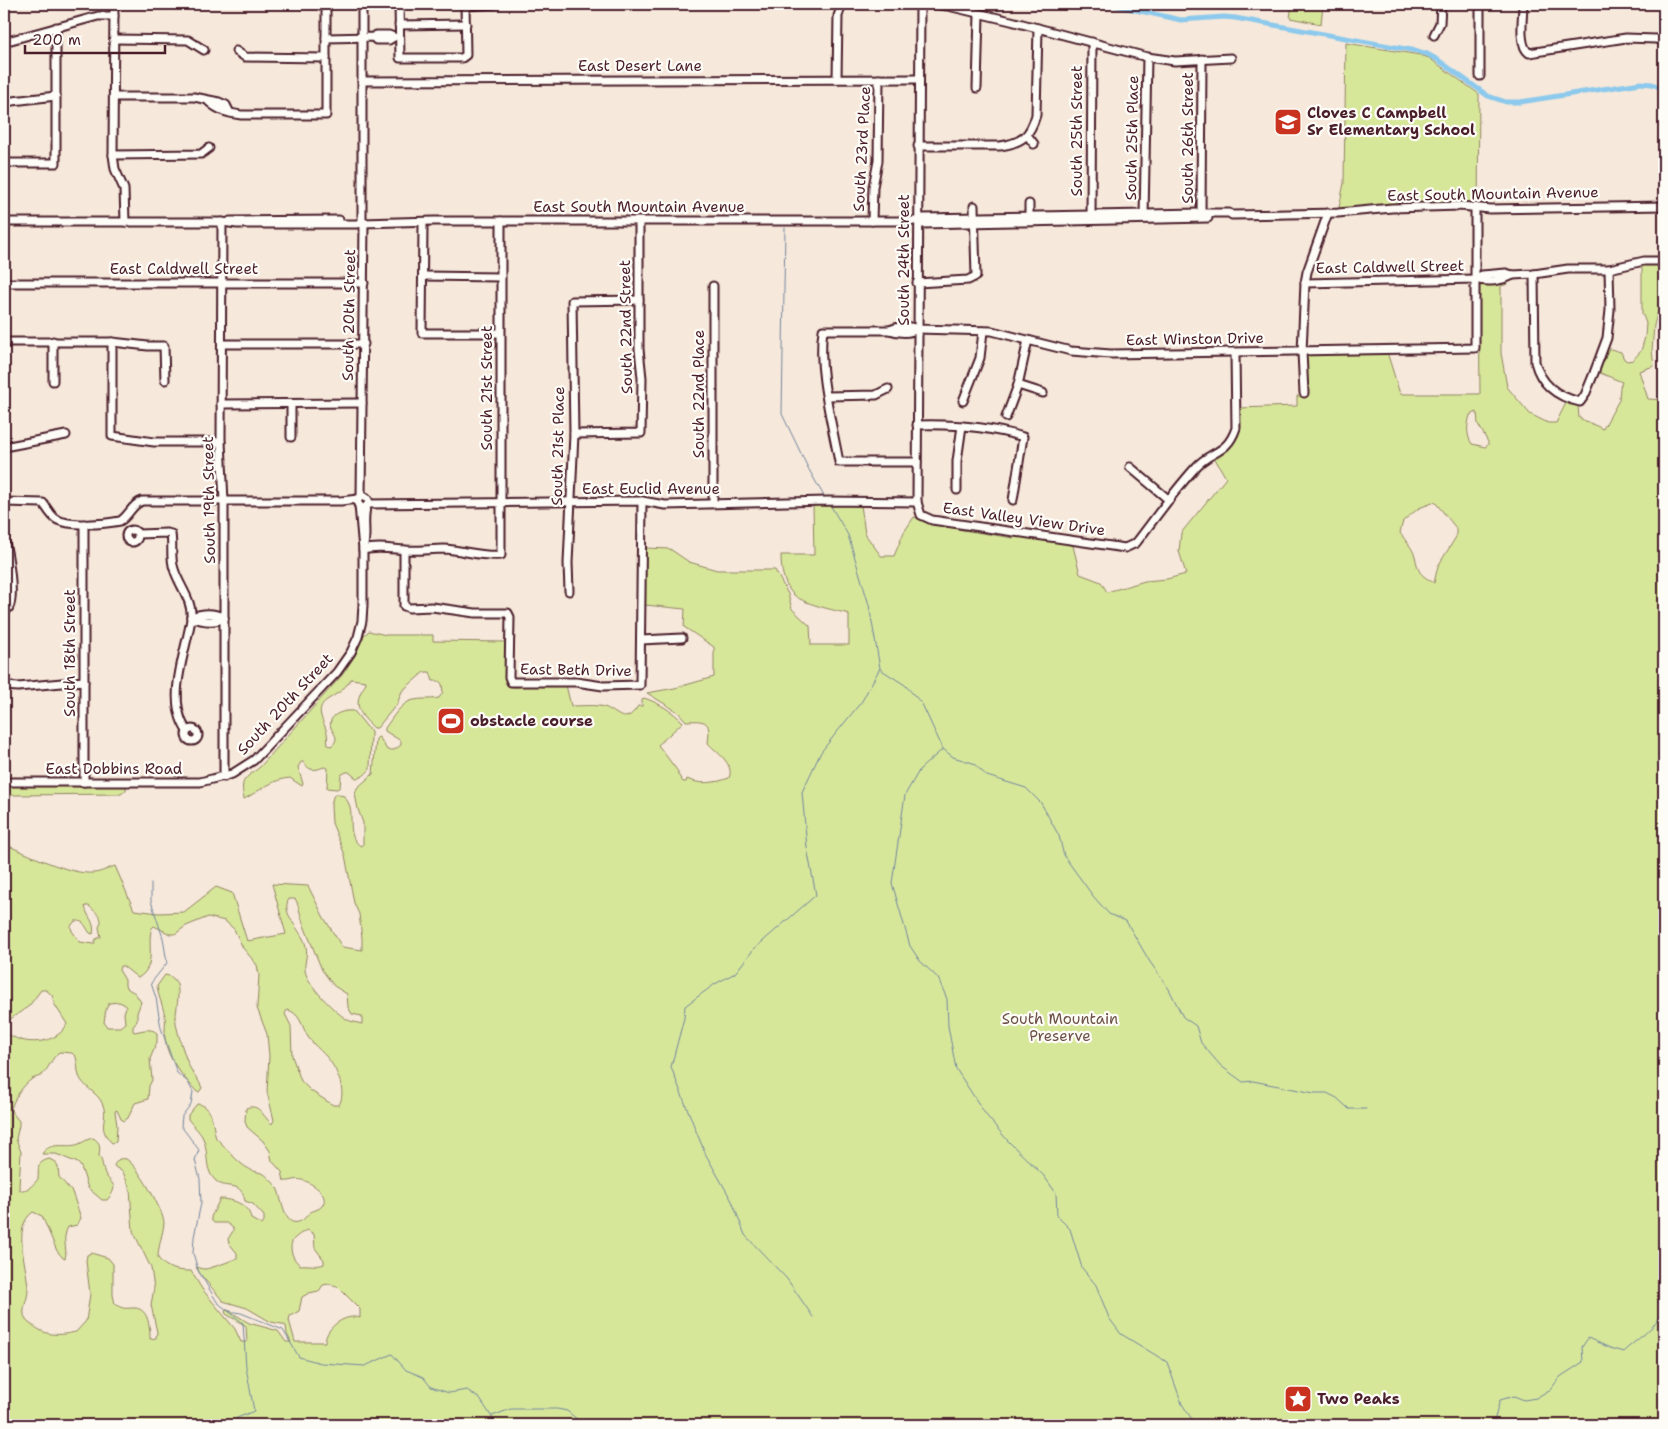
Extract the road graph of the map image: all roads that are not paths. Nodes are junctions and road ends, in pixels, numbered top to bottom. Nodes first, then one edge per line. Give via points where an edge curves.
1 (114, 4) edge
2 (326, 4) edge
3 (362, 4) edge
4 (399, 4) edge
5 (495, 4) edge
6 (842, 4) edge
7 (920, 4) edge
8 (933, 4) edge
9 (1441, 4) edge
10 (1480, 4) edge
11 (1523, 4) edge
12 (466, 5) edge
13 (979, 14) junction
14 (114, 16) junction
15 (466, 24) junction
16 (399, 25) junction
17 (56, 27) junction
18 (1038, 28) junction
19 (1434, 35) dead end
20 (396, 37) junction
21 (326, 38) junction
22 (362, 38) junction
23 (114, 40) junction
24 (1664, 41) edge
25 (4, 42) edge
26 (1092, 42) junction
27 (204, 50) dead end
28 (236, 51) dead end
29 (1147, 57) junction
30 (326, 58) junction
31 (1231, 58) dead end
32 (1202, 59) junction
33 (1480, 76) dead end
34 (837, 79) junction
35 (879, 80) junction
36 (919, 80) junction
37 (362, 81) junction
38 (977, 88) dead end
39 (56, 96) junction
40 (114, 97) junction
41 (4, 102) edge
42 (1027, 136) junction
43 (1034, 144) dead end
44 (918, 146) junction
45 (209, 148) dead end
46 (114, 155) junction
47 (4, 163) edge
48 (1030, 204) dead end
49 (974, 206) dead end
50 (1664, 206) edge
51 (1475, 207) junction
52 (1328, 213) junction
53 (1201, 216) junction
54 (1144, 217) junction
55 (1091, 218) junction
56 (1029, 219) junction
57 (975, 220) junction
58 (501, 221) junction
59 (872, 221) junction
60 (918, 221) junction
61 (4, 222) edge
62 (125, 222) junction
63 (222, 222) junction
64 (639, 222) junction
65 (363, 223) junction
66 (423, 223) junction
67 (1660, 261) edge
68 (1609, 268) junction
69 (1534, 274) junction
70 (423, 276) junction
71 (500, 277) junction
72 (1475, 279) junction
73 (4, 283) edge
74 (222, 283) junction
75 (364, 283) junction
76 (917, 283) junction
77 (1305, 283) junction
78 (713, 286) dead end
79 (639, 300) junction
80 (917, 329) junction
81 (983, 331) junction
82 (500, 333) junction
83 (1028, 340) junction
84 (4, 342) edge
85 (53, 342) junction
86 (112, 342) junction
87 (222, 344) junction
88 (364, 344) junction
89 (1302, 352) junction
90 (1236, 353) junction
91 (165, 380) dead end
92 (53, 381) dead end
93 (1018, 385) junction
94 (888, 389) dead end
95 (1043, 393) dead end
96 (1304, 393) dead end
97 (827, 396) junction
98 (964, 401) dead end
99 (362, 403) junction
100 (221, 404) junction
101 (291, 404) junction
102 (1006, 417) dead end
103 (917, 425) junction
104 (962, 426) junction
105 (574, 434) junction
106 (66, 435) dead end
107 (292, 437) dead end
108 (221, 442) junction
109 (4, 447) edge
110 (917, 462) junction
111 (1130, 467) dead end
112 (957, 490) dead end
113 (1014, 500) dead end
114 (1169, 500) junction
115 (224, 501) junction
116 (642, 501) junction
117 (4, 502) edge
118 (363, 502) junction
119 (917, 502) junction
120 (500, 503) junction
121 (570, 503) junction
122 (713, 503) junction
123 (921, 515) joint
124 (84, 524) junction
125 (138, 534) dead end
126 (4, 539) edge
127 (363, 550) junction
128 (404, 550) junction
129 (569, 591) dead end
130 (4, 613) edge
131 (191, 617) junction
132 (224, 618) junction
133 (682, 638) dead end
134 (640, 640) junction
135 (84, 681) junction
136 (4, 686) edge
137 (187, 731) dead end
138 (224, 777) junction
139 (4, 782) edge
140 (84, 782) junction

1 - 14 street
2 - 21 street
3 - 22 street, South 20th Street
4 - 16 street
5 - 12 street
6 - 34 street via 838,16
7 - 36 street, South 24th Street
8 - 13 street
9 - 19 street via 1440,23
10 - 33 street
11 - 24 street via 1522,42 1526,50 1534,53 1626,38
12 - 15 street
13 - 18 street
13 - 38 street
14 - 17 street via 98,16
14 - 23 street
15 - 16 street
15 - 20 street via 466,55 462,58 400,58
16 - 20 street
17 - 25 street
17 - 39 street
18 - 26 street
18 - 42 street via 1036,115
20 - 22 street via 389,40
21 - 22 street
21 - 30 street
22 - 37 street, South 20th Street
23 - 27 street via 188,40
23 - 40 street
26 - 29 street
26 - 55 street, South 25th Street
28 - 30 street via 245,57
29 - 32 street via 1175,61
29 - 54 street, South 25th Place
30 - 40 street via 326,115 241,115 223,112 194,97
31 - 32 street
32 - 53 street, South 26th Street
34 - 35 street, East Desert Lane
34 - 37 street, East Desert Lane
35 - 36 street, East Desert Lane
35 - 59 street, South 23rd Place via 878,162
36 - 44 street, South 24th Street
37 - 65 street, South 20th Street
39 - 41 street
39 - 47 street via 56,163
40 - 46 street
42 - 43 street
42 - 44 street via 1013,144 1000,146
44 - 60 street, South 24th Street
45 - 46 street via 201,154
46 - 62 street via 115,169 124,189
48 - 56 street
49 - 57 street
50 - 51 street, East South Mountain Avenue
51 - 52 street, East South Mountain Avenue
51 - 72 street
52 - 53 street, East South Mountain Avenue
52 - 77 street
53 - 54 street, East South Mountain Avenue
54 - 55 street, East South Mountain Avenue
55 - 56 street, East South Mountain Avenue
56 - 57 street, East South Mountain Avenue
57 - 60 street, East South Mountain Avenue via 922,218
57 - 76 street via 976,276 968,280
58 - 64 street, East South Mountain Avenue
58 - 66 street, East South Mountain Avenue
58 - 71 street, South 21st Street
59 - 60 street, East South Mountain Avenue
59 - 64 street, East South Mountain Avenue
60 - 76 street, South 24th Street
61 - 62 street, East South Mountain Avenue
62 - 63 street, East South Mountain Avenue
63 - 65 street, East South Mountain Avenue via 238,219 356,220
63 - 74 street, South 19th Street
64 - 79 street, South 22nd Street
65 - 66 street, East South Mountain Avenue
65 - 75 street, South 20th Street
66 - 70 street
67 - 68 street, East Caldwell Street
68 - 69 street, East Caldwell Street
68 - 69 street via 1607,338 1580,402 1556,392 1543,382 1538,373 1535,362
69 - 72 street, East Caldwell Street
70 - 71 street
70 - 82 street via 422,333
71 - 82 street, South 21st Street
72 - 77 street, East Caldwell Street
72 - 89 street, East Winston Drive via 1475,348
73 - 74 street, East Caldwell Street
74 - 75 street, East Caldwell Street
74 - 87 street, South 19th Street
75 - 88 street, South 20th Street
76 - 80 street, South 24th Street
77 - 89 street
78 - 122 street, South 22nd Place
79 - 105 street, South 21st Place via 572,301
79 - 105 street, South 22nd Street via 641,433
80 - 81 street, East Winston Drive
80 - 97 street, East Winston Drive via 913,332 899,329 824,330 823,367
80 - 103 street, South 24th Street
81 - 83 street, East Winston Drive
81 - 98 street via 980,358
82 - 120 street, South 21st Street
83 - 90 street, East Winston Drive via 1071,351 1110,354
83 - 93 street
84 - 85 street
85 - 86 street
85 - 92 street
86 - 91 street via 164,346
86 - 108 street via 112,436 154,442
87 - 88 street
87 - 100 street, South 19th Street
88 - 99 street, South 20th Street
89 - 90 street, East Winston Drive
89 - 96 street
90 - 114 street via 1236,428 1233,439 1197,465
93 - 95 street
93 - 102 street
94 - 97 street via 876,395
97 - 110 street via 839,462
99 - 101 street
99 - 118 street, South 20th Street
100 - 101 street
100 - 108 street, South 19th Street
101 - 107 street
103 - 104 street
103 - 110 street, South 24th Street
104 - 112 street
104 - 113 street via 1002,430 1023,437
105 - 121 street, South 21st Place
106 - 109 street
108 - 115 street, South 19th Street
110 - 119 street, South 24th Street
111 - 114 street
114 - 123 street, East Valley View Drive via 1136,543 1125,548 932,520
115 - 118 street, East Euclid Avenue
115 - 124 street, East Euclid Avenue via 142,502 134,505 120,521
115 - 132 street, South 19th Street
116 - 121 street, East Euclid Avenue
116 - 122 street, East Euclid Avenue via 665,505
116 - 134 street
117 - 124 street, East Euclid Avenue via 43,503 54,518
118 - 120 street, East Euclid Avenue
118 - 127 street, South 20th Street via 366,535
119 - 122 street, East Euclid Avenue
119 - 123 street, South 24th Street
120 - 121 street, East Euclid Avenue
120 - 128 street, South 21st Street via 501,555 445,549
121 - 129 street, South 21st Place
124 - 135 street, South 18th Street
125 - 131 street via 171,534 174,568 188,598
126 - 130 street via 11,597 9,608
127 - 128 street
127 - 138 street, South 20th Street via 363,616 351,652 337,672 265,750 246,766
128 - 134 street, East Beth Drive via 404,606 508,613 511,682 640,685
131 - 132 street via 200,620 218,614
131 - 137 street via 177,686 181,717
132 - 138 street, South 19th Street
133 - 134 street
135 - 136 street
135 - 140 street, South 18th Street
138 - 140 street, East Dobbins Road via 186,783
139 - 140 street, East Dobbins Road

